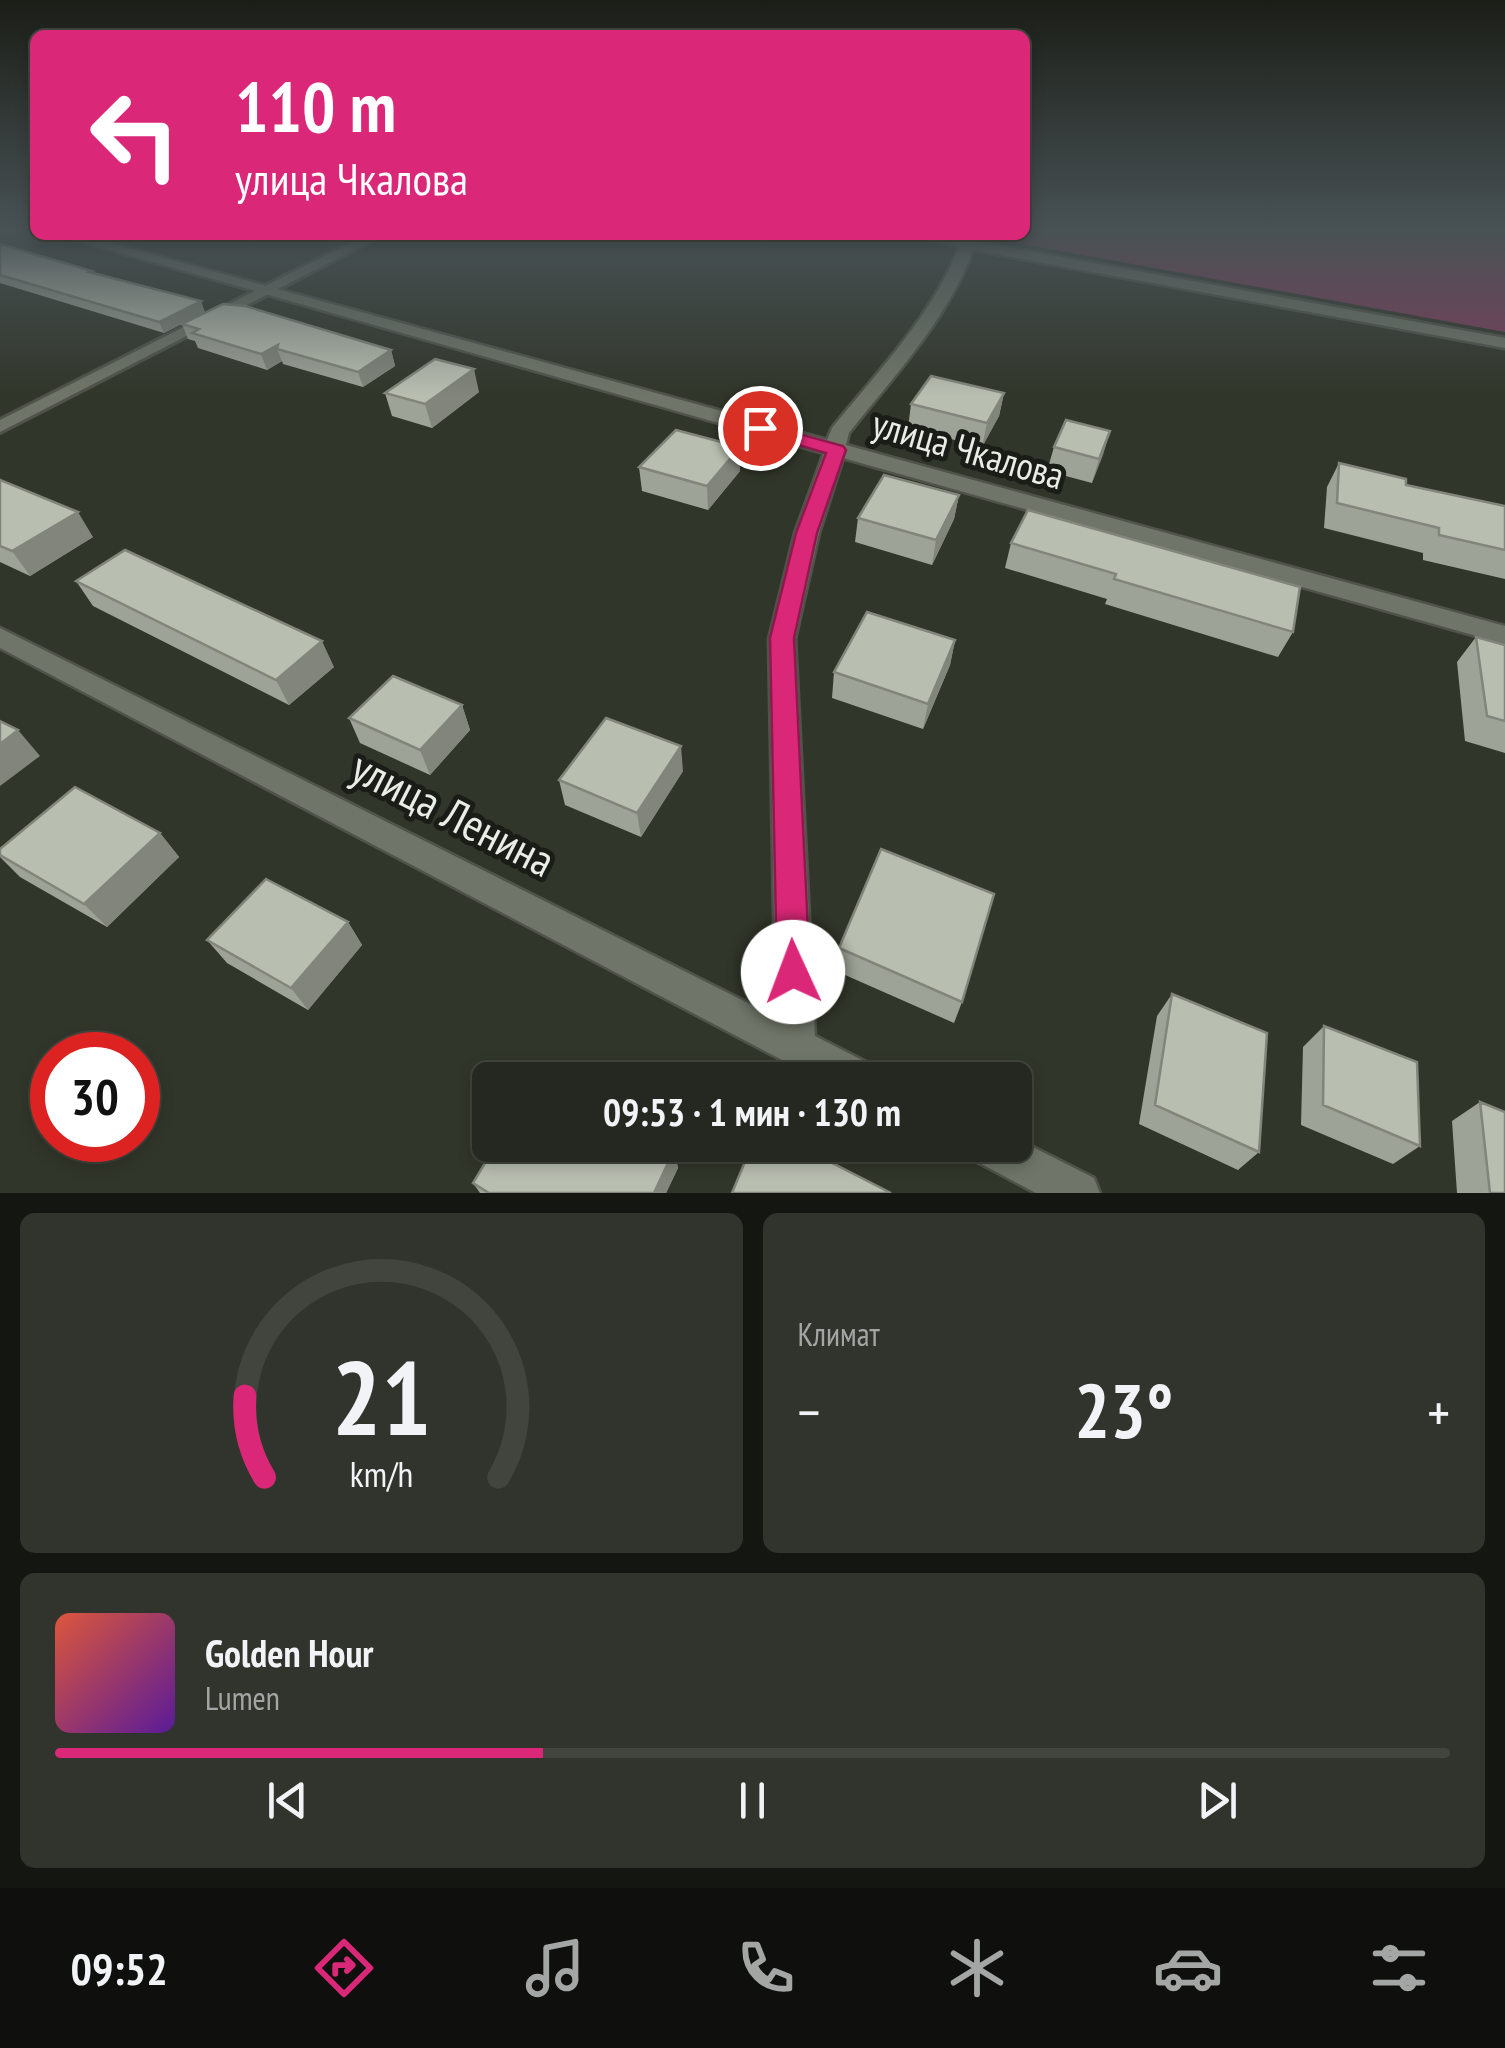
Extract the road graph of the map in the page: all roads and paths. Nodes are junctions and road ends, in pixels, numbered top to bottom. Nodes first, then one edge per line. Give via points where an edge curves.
1 (243, 285) edge
2 (273, 285) edge
3 (950, 285) edge
4 (1186, 285) edge
5 (262, 290) junction
6 (1505, 344) edge
7 (0, 427) edge
8 (837, 450) junction
9 (1505, 635) edge
10 (0, 637) edge
11 (796, 1047) junction
12 (825, 1062) edge
13 (1019, 1162) edge
14 (1079, 1193) edge

1 - 5 street, улица Чкалова
2 - 5 lane
3 - 8 street via 839,432
4 - 6 street
5 - 7 lane
5 - 8 street, улица Чкалова
8 - 9 street, улица Чкалова
8 - 11 street via 807,533 782,638
10 - 11 street, улица Ленина
11 - 12 street, улица Ленина
13 - 14 street

